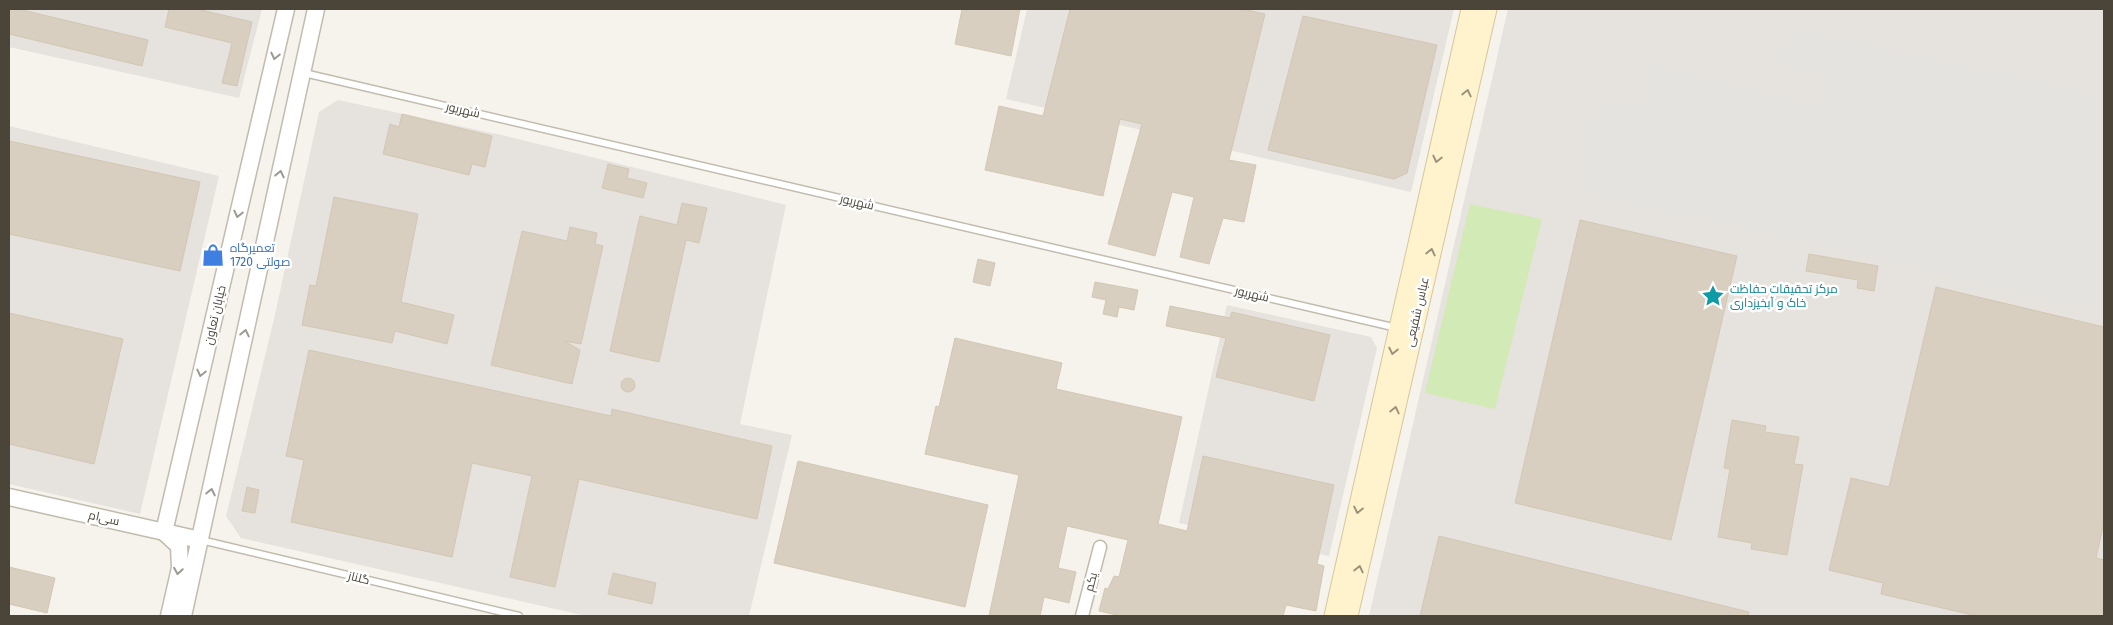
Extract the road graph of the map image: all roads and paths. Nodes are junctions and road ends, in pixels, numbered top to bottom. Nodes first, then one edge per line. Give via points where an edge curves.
1 (286, 9) edge
2 (316, 9) edge
3 (1471, 9) edge
4 (1487, 9) edge
5 (302, 72) junction
6 (1405, 330) junction
7 (9, 497) edge
8 (164, 532) junction
9 (200, 540) junction
10 (1100, 547) dead end
11 (169, 616) edge
12 (184, 616) edge
13 (519, 616) edge
14 (1082, 616) edge
15 (1334, 616) edge
16 (1348, 616) edge

1 -> 8 street, خیابان تعاون
2 - 5 street
3 -> 6 main road, عباس شفیعی
6 -> 4 main road, عباس شفیعی
5 - 6 lane, شهریور
9 -> 5 street
6 -> 15 main road, عباس شفیعی
16 -> 6 main road, عباس شفیعی
7 - 8 street, سی‌ام
8 - 9 street, سی‌ام
8 -> 11 street via 178,546 180,568
9 - 12 street
9 - 13 lane, گلناز
10 - 14 street, یکم

